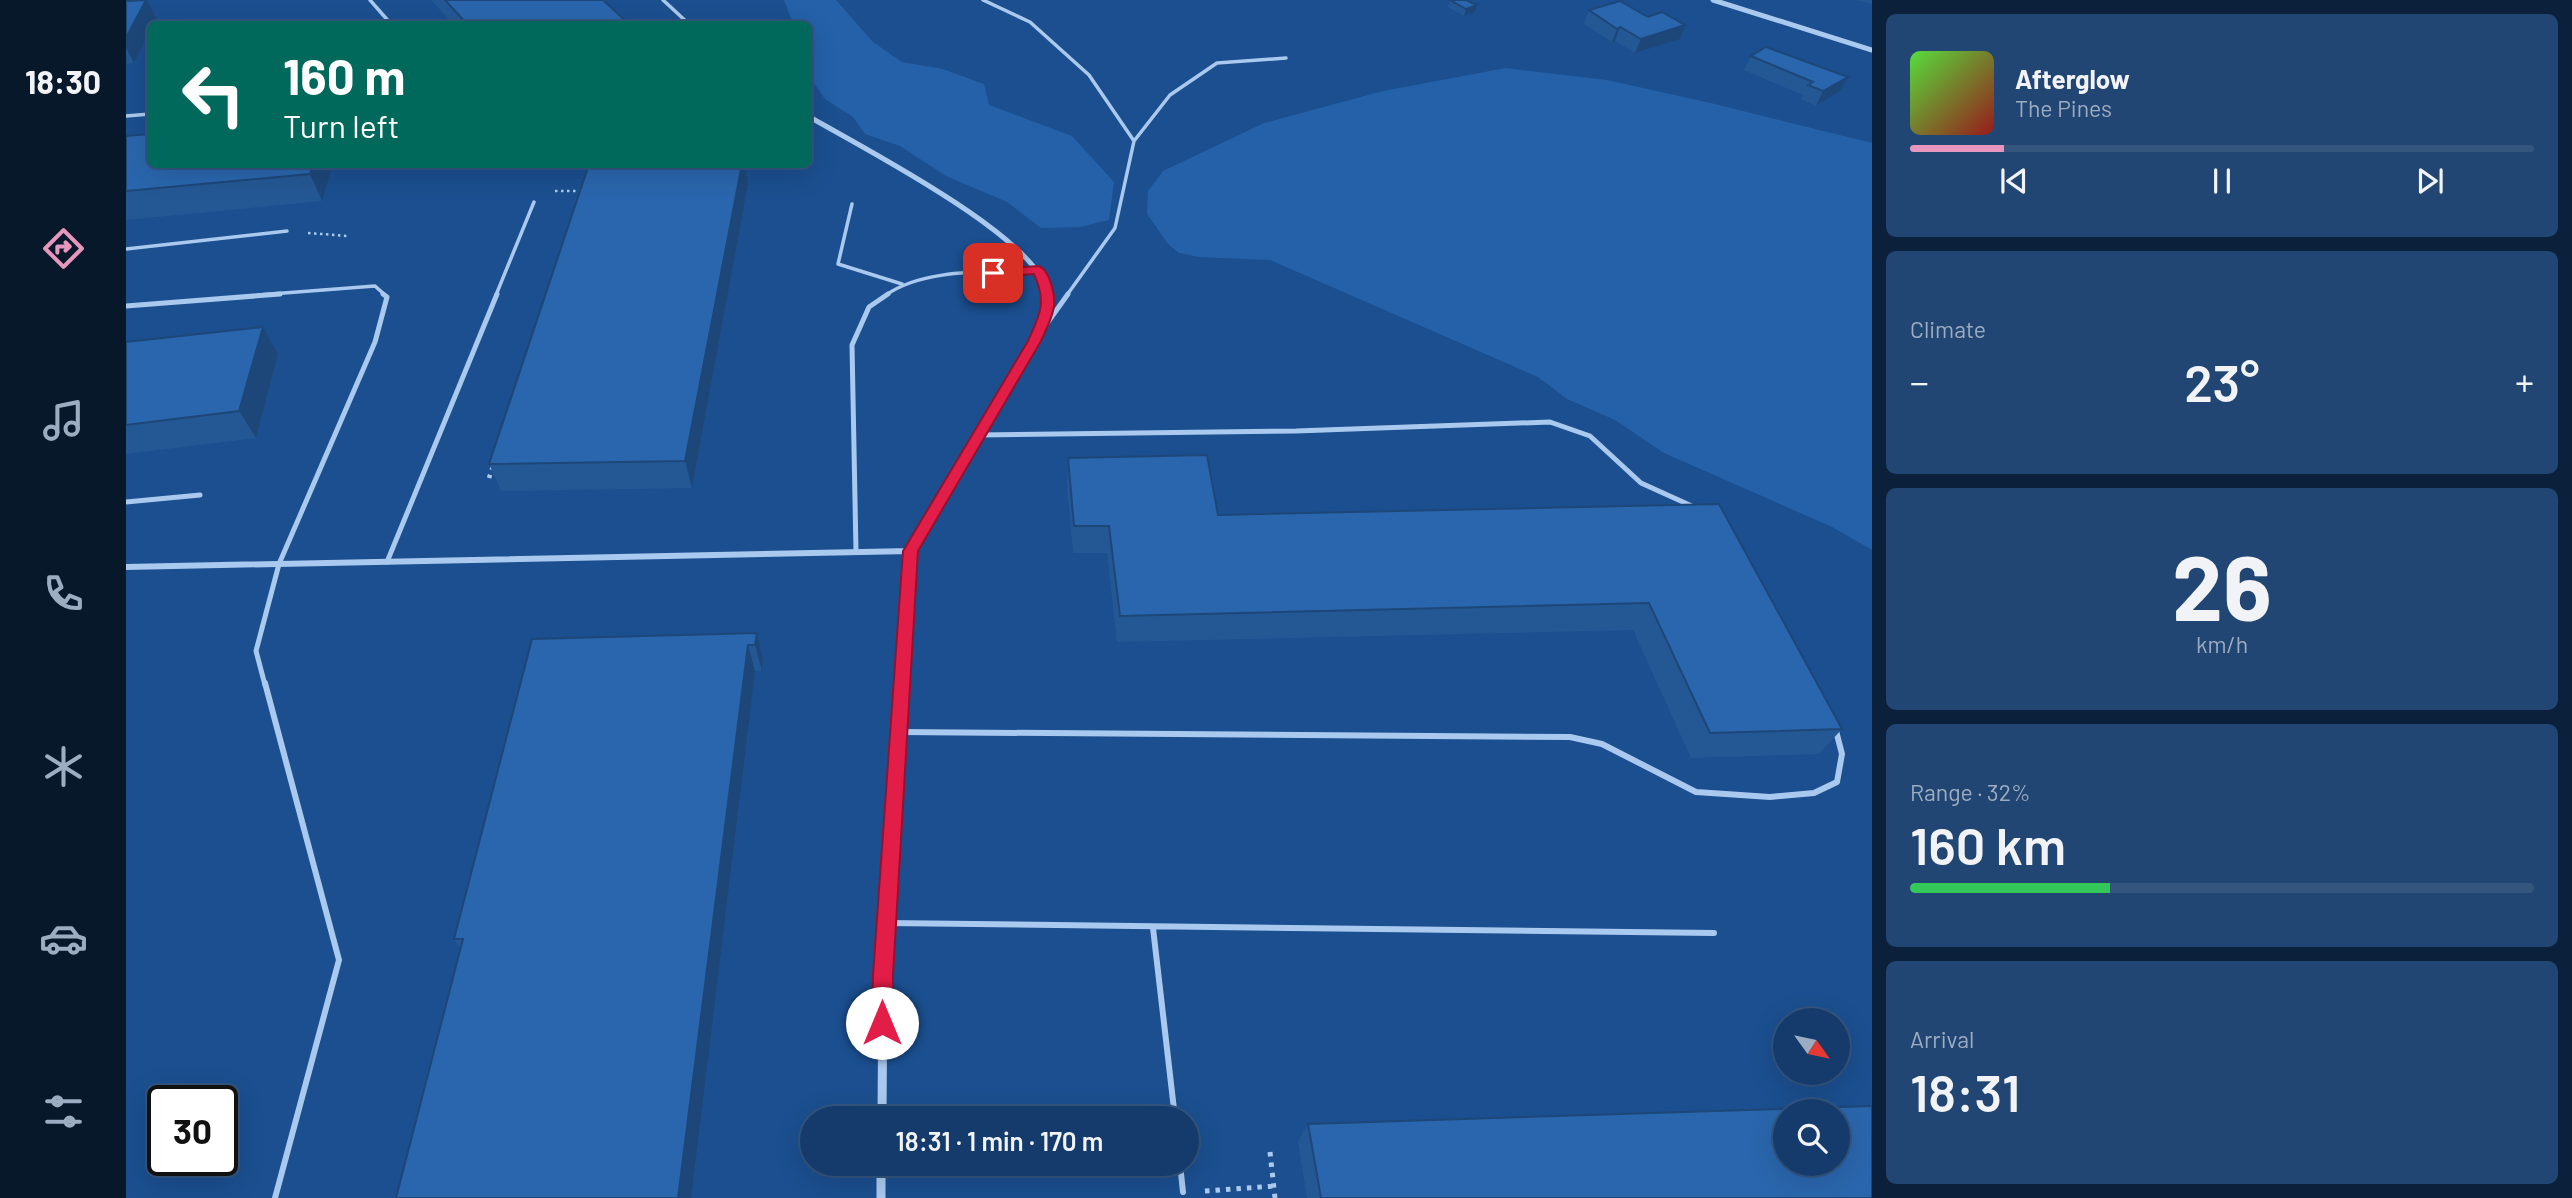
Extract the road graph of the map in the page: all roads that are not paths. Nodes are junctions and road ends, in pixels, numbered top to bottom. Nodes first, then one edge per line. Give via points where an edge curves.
1 (370, 0) edge
2 (663, 0) edge
3 (983, 0) edge
4 (1713, 0) edge
5 (388, 21) edge
6 (686, 21) edge
7 (1872, 50) edge
8 (1286, 58) dead end
9 (147, 114) edge
10 (126, 116) edge
11 (812, 118) edge
12 (1134, 141) junction
13 (534, 202) road end
14 (852, 204) dead end
15 (286, 232) road end
16 (126, 249) edge
17 (1039, 270) junction
18 (902, 284) junction
19 (126, 306) edge
20 (1034, 341) junction
21 (979, 435) junction
22 (200, 495) dead end
23 (126, 502) edge
24 (1700, 510) edge
25 (911, 551) junction
26 (856, 552) junction
27 (387, 562) junction
28 (279, 564) junction
29 (126, 567) edge
30 (1833, 724) edge
31 (898, 732) junction
32 (886, 923) junction
33 (1153, 928) junction
34 (1714, 933) dead end
35 (882, 1106) edge
36 (1174, 1106) edge
37 (881, 1176) edge
38 (1181, 1176) edge
39 (1183, 1192) road end
40 (275, 1198) edge
41 (881, 1198) edge

1 - 5 lane
2 - 6 lane
3 - 12 lane via 1030,22 1089,75
4 - 7 street
8 - 12 lane via 1217,63 1170,95
9 - 10 lane
11 - 17 street via 972,215
12 - 20 lane via 1115,228
13 - 27 lane
14 - 18 lane via 838,264
15 - 16 lane
17 - 18 lane
17 - 20 street via 1047,284 1049,303
18 - 26 lane via 869,307 852,345
19 - 28 lane via 374,286 387,297 375,342
20 - 21 street
21 - 24 lane via 1550,422 1574,427 1598,440 1635,479
21 - 25 street
22 - 23 lane
25 - 26 street
25 - 31 street
26 - 27 street
27 - 28 street
28 - 29 street
28 - 40 lane via 256,650 339,960
30 - 31 lane via 1840,736 1843,762 1837,782 1814,793 1770,797 1696,792 1602,744 1570,737
31 - 32 street
32 - 33 lane
32 - 35 street
33 - 34 lane
33 - 36 lane
37 - 41 street
38 - 39 lane

